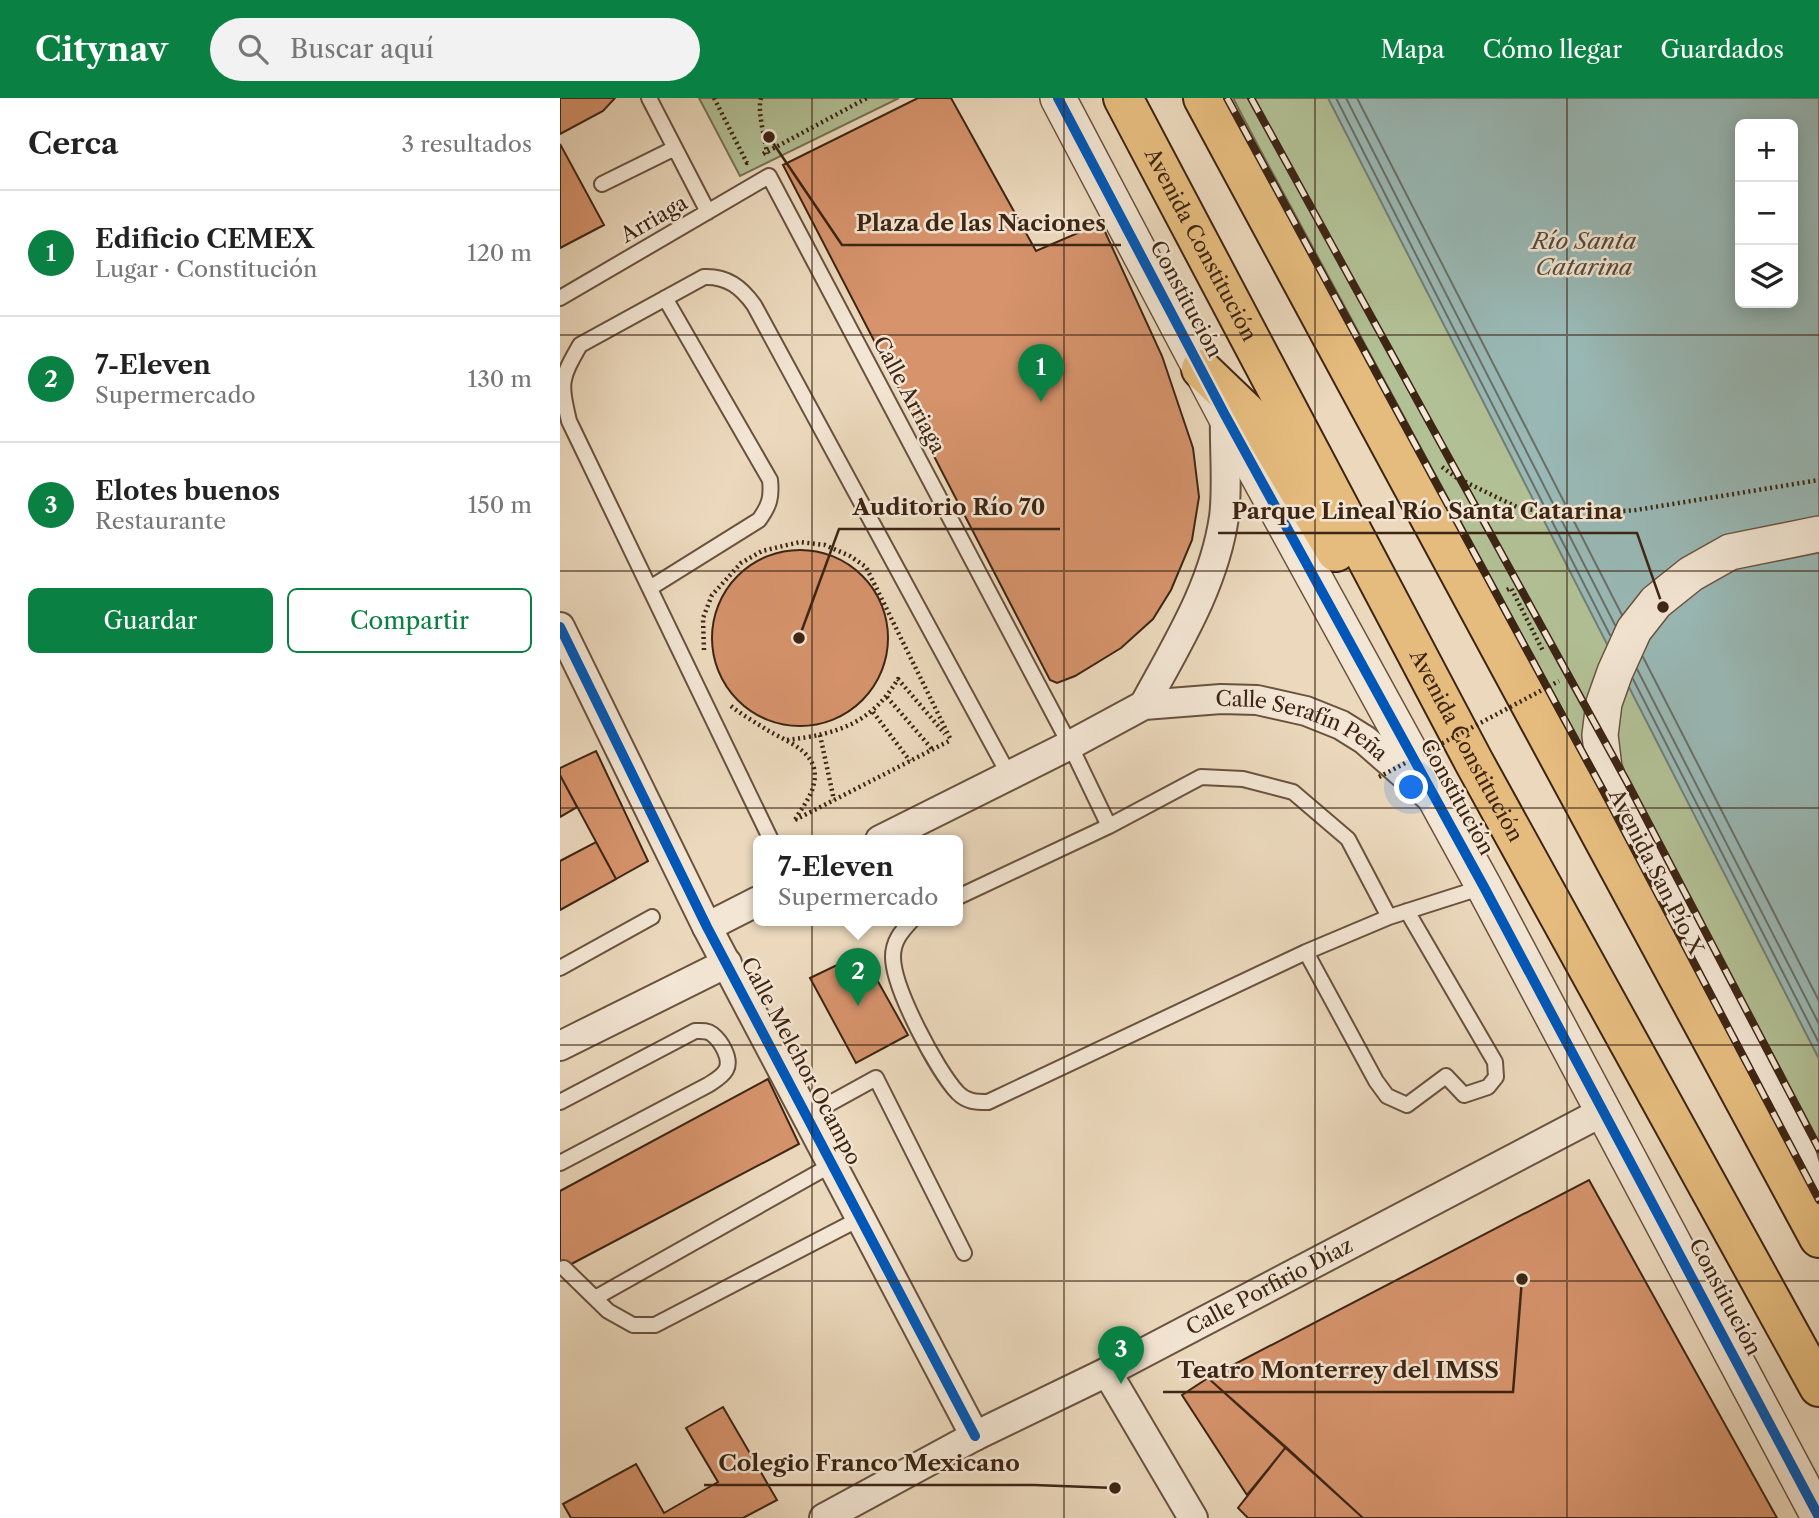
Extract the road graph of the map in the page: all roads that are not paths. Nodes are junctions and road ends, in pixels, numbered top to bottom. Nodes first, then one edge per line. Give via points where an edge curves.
1 (649, 98) edge
2 (1058, 98) edge
3 (1123, 98) edge
4 (1203, 98) edge
5 (675, 148) junction
6 (769, 176) joint
7 (602, 184) dead end
8 (708, 212) junction
9 (560, 298) edge
10 (665, 298) junction
11 (1201, 369) junction
12 (1225, 415) junction
13 (1819, 534) edge
14 (650, 587) junction
15 (560, 627) edge
16 (1144, 705) junction
17 (1070, 745) junction
18 (1474, 762) junction
19 (1009, 775) junction
20 (1439, 804) junction
21 (1109, 826) junction
22 (769, 835) edge
23 (890, 835) edge
24 (1484, 887) junction
25 (963, 895) edge
26 (753, 904) edge
27 (1407, 911) junction
28 (652, 917) dead end
29 (1389, 917) junction
30 (906, 926) edge
31 (707, 927) junction
32 (1306, 952) junction
33 (727, 963) junction
34 (560, 968) edge
35 (560, 1046) edge
36 (560, 1101) edge
37 (1604, 1111) junction
38 (807, 1116) junction
39 (560, 1163) edge
40 (833, 1164) junction
41 (861, 1219) junction
42 (1819, 1228) edge
43 (1819, 1238) edge
44 (964, 1253) dead end
45 (564, 1268) dead end
46 (595, 1298) junction
47 (1107, 1372) junction
48 (1819, 1387) edge
49 (975, 1436) junction
50 (1819, 1517) edge
51 (824, 1518) edge
52 (1193, 1518) edge

1 - 5 lane
2 - 11 street, Constitución
3 - 18 highway, Avenida Constitución
4 - 43 highway
5 - 7 lane
5 - 8 lane
6 - 8 lane, Arriaga
6 - 17 lane, Calle Arriaga
8 - 9 lane, Arriaga
10 - 14 lane via 580,345 560,385 569,421
10 - 14 lane via 770,480 772,495 758,520
10 - 19 lane via 704,277 719,277 749,298
11 - 12 street, Constitución
11 - 18 highway via 1239,404 1270,444 1406,667
12 - 16 street via 1224,517 1212,567 1193,615
12 - 20 street, Constitución
13 - 42 street, Avenida San Pío X via 1730,552 1691,574 1656,602 1634,631 1615,672 1604,703 1600,735 1604,768 1615,798 1767,1082 1798,1153
14 - 22 lane
15 - 31 street, Calle Melchor Ocampo
16 - 17 street, Calle Serafín Peña
16 - 20 street, Calle Serafín Peña via 1257,700 1306,711 1365,740
17 - 19 street, Calle Serafín Peña
17 - 21 lane, Calle Arriaga
18 - 48 highway, Avenida Constitución
19 - 23 street, Calle Serafín Peña
20 - 24 street, Constitución
21 - 25 lane
21 - 29 lane via 1201,777 1242,779 1293,792 1348,839
24 - 27 lane
24 - 37 street, Constitución
26 - 31 street
27 - 29 lane
27 - 32 lane via 1495,1062 1496,1077 1488,1087 1464,1095 1446,1076 1407,1105 1387,1096
28 - 34 lane
29 - 32 lane
30 - 32 lane via 897,936 893,958 905,1003 938,1066 959,1094 973,1103 988,1102
31 - 33 street, Calle Melchor Ocampo
33 - 35 street
33 - 38 street, Calle Melchor Ocampo
36 - 39 lane via 695,1031 713,1035 728,1059 727,1068 708,1085
37 - 47 street, Calle Porfirio Díaz
37 - 50 street, Constitución
38 - 40 street, Calle Melchor Ocampo
38 - 44 lane via 876,1078
40 - 41 street, Calle Melchor Ocampo
40 - 46 lane
41 - 46 lane via 655,1325 633,1325
41 - 49 street, Calle Melchor Ocampo
45 - 46 lane
47 - 49 street, Calle Porfirio Díaz
47 - 52 street
49 - 51 street, Calle Porfirio Díaz

